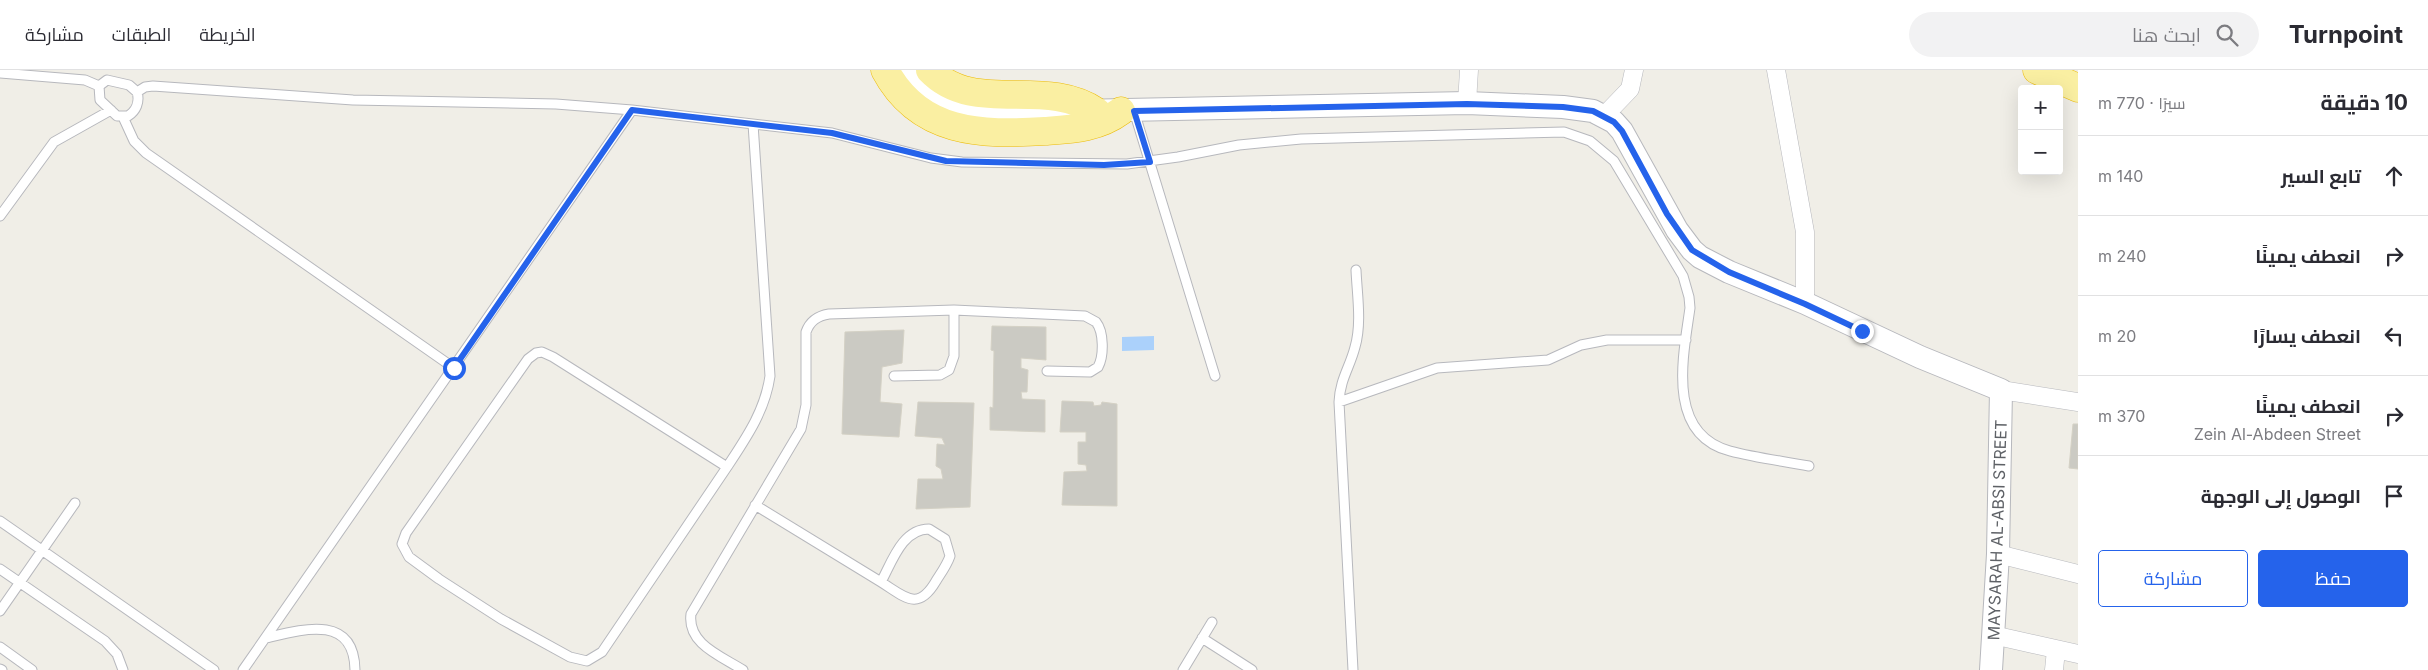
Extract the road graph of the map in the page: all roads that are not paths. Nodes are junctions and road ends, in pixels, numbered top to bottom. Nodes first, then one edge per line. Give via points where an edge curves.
1 (884, 70) edge
2 (912, 70) edge
3 (930, 70) edge
4 (1469, 70) edge
5 (1634, 70) edge
6 (1776, 70) edge
7 (2037, 70) edge
8 (0, 73) edge
9 (99, 86) junction
10 (2078, 88) edge
11 (137, 92) junction
12 (1467, 104) junction
13 (111, 110) junction
14 (632, 110) junction
15 (1118, 111) junction
16 (1605, 116) junction
17 (124, 117) junction
18 (753, 124) junction
19 (1150, 162) junction
20 (0, 216) edge
21 (1356, 270) dead end
22 (1805, 304) junction
23 (954, 310) junction
24 (1686, 340) junction
25 (454, 368) junction
26 (1047, 372) dead end
27 (894, 376) dead end
28 (1215, 376) dead end
29 (2001, 390) junction
30 (1339, 402) junction
31 (2078, 402) edge
32 (727, 466) junction
33 (1809, 466) dead end
34 (75, 503) dead end
35 (755, 505) junction
36 (0, 520) edge
37 (42, 550) junction
38 (1998, 554) junction
39 (0, 569) edge
40 (2078, 574) edge
41 (881, 582) junction
42 (20, 583) junction
43 (0, 611) edge
44 (1212, 622) dead end
45 (1993, 635) junction
46 (266, 638) junction
47 (1202, 638) junction
48 (0, 647) edge
49 (2056, 650) junction
50 (2078, 654) edge
51 (1238, 666) edge
52 (32, 670) edge
53 (123, 670) edge
54 (214, 670) edge
55 (244, 670) edge
56 (355, 670) edge
57 (743, 670) edge
58 (1182, 670) edge
59 (1252, 670) edge
60 (1353, 670) edge
61 (1991, 670) edge
62 (2054, 670) edge

1 - 15 highway via 900,93 925,114 972,131 1038,132 1087,127 1105,122
2 - 15 street via 931,94 958,109 973,113
3 - 15 highway via 944,82 966,91 1058,95
4 - 12 street
5 - 16 street via 1630,89
6 - 22 street via 1805,232
7 - 10 highway
8 - 9 lane via 85,80
9 - 11 lane via 112,80
9 - 13 lane via 100,100
11 - 14 lane via 153,86 353,100 556,104
11 - 17 lane via 135,110
12 - 15 street
12 - 16 street via 1583,108
13 - 17 lane
13 - 20 lane via 54,142
14 - 18 lane
14 - 25 lane
15 - 19 lane
16 - 22 street via 1622,131 1667,214 1692,250 1729,272
17 - 25 lane via 134,141 146,153
18 - 19 lane via 832,133 954,161 1104,165
18 - 32 lane via 770,376 751,430
19 - 24 lane via 1239,145 1301,139 1551,131 1577,135 1598,146 1614,161 1682,276 1689,297
19 - 28 lane
21 - 30 lane via 1358,334 1340,386
22 - 29 street
23 - 26 lane via 1084,316 1096,322 1101,334 1098,367 1090,372
23 - 27 lane via 953,361 949,370 940,375
23 - 35 lane via 822,315 811,322 806,332 806,405 801,429
24 - 30 lane via 1607,340 1581,345 1548,360 1437,368
24 - 33 lane via 1683,396 1689,417 1702,435 1730,451
25 - 46 lane
29 - 31 street
29 - 38 street, MAYSARAH AL-ABSI STREET
30 - 60 lane
32 - 32 lane via 554,357 536,353 528,359 406,533 403,549 439,579 493,614 570,657 587,661 602,652
34 - 37 lane
35 - 41 lane
35 - 57 lane via 694,607 690,620 693,634 702,644
36 - 37 lane
37 - 42 lane
37 - 54 lane
38 - 40 street
38 - 45 street, MAYSARAH AL-ABSI STREET
39 - 42 lane
41 - 41 lane via 912,600 926,596 948,562 950,550 945,539 929,530 911,534
42 - 43 lane
42 - 53 lane via 105,642 117,654
44 - 47 lane
45 - 49 street
45 - 61 street, MAYSARAH AL-ABSI STREET
46 - 55 lane
46 - 56 lane via 301,631 332,630 344,636 352,647
47 - 51 lane
47 - 58 lane
48 - 52 lane
49 - 50 street
49 - 62 street
51 - 59 lane

